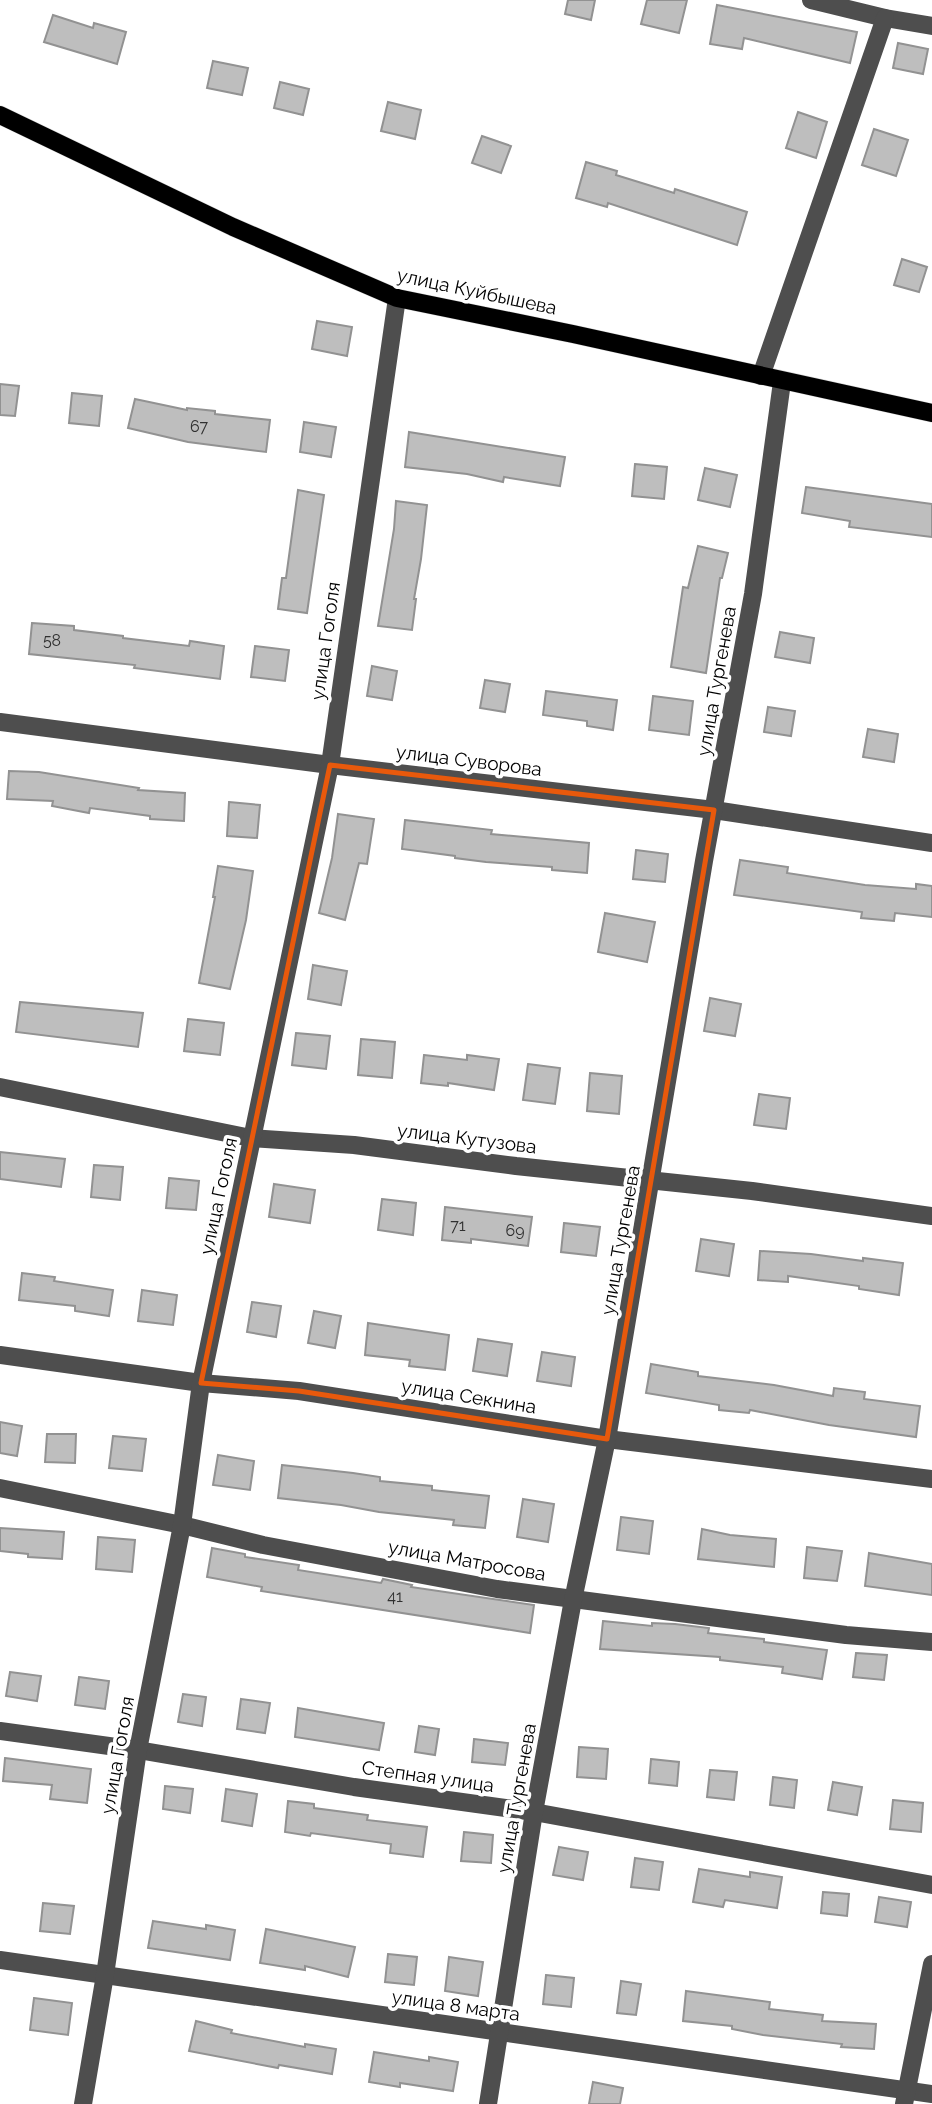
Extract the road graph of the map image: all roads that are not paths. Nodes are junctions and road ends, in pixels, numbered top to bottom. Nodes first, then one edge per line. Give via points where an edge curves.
1 (811, 0) edge
2 (885, 18) junction
3 (932, 26) edge
4 (0, 115) edge
5 (397, 298) junction
6 (761, 376) junction
7 (782, 382) junction
8 (932, 413) edge
9 (0, 722) edge
10 (330, 765) junction
11 (714, 810) junction
12 (932, 842) edge
13 (0, 1087) edge
14 (251, 1138) junction
15 (652, 1180) junction
16 (932, 1216) edge
17 (0, 1355) edge
18 (201, 1383) junction
19 (607, 1439) junction
20 (932, 1479) edge
21 (0, 1488) edge
22 (182, 1525) junction
23 (573, 1600) junction
24 (932, 1642) edge
25 (0, 1731) edge
26 (138, 1749) junction
27 (534, 1812) junction
28 (932, 1885) edge
29 (0, 1961) edge
30 (932, 1964) edge
31 (105, 1975) junction
32 (500, 2032) junction
33 (932, 2094) edge
34 (905, 2097) edge
35 (83, 2104) edge
36 (488, 2104) edge

1 - 2 street
2 - 3 street
2 - 6 street
4 - 5 main road, улица Куйбышева via 233,228
5 - 6 main road, улица Куйбышева
5 - 10 street, улица Гоголя
6 - 7 main road, улица Куйбышева
7 - 8 main road, улица Куйбышева
7 - 11 street, улица Тургенева via 753,594
9 - 10 street, улица Суворова
10 - 11 street, улица Суворова
10 - 14 street, улица Гоголя
11 - 12 street, улица Суворова
11 - 15 street, улица Тургенева
13 - 14 street, улица Кутузова
14 - 15 street, улица Кутузова via 354,1145
14 - 18 street, улица Гоголя
15 - 16 street, улица Кутузова
15 - 19 street, улица Тургенева
17 - 18 street, улица Секнина
18 - 19 street, улица Секнина via 299,1391
18 - 22 street, улица Гоголя
19 - 20 street, улица Секнина
19 - 23 street, улица Тургенева
21 - 22 street, улица Матросова
22 - 23 street, улица Матросова via 497,1590
22 - 26 street, улица Гоголя
23 - 24 street, улица Матросова
23 - 27 street, улица Тургенева
25 - 26 street, Степная улица
26 - 27 street, Степная улица via 354,1787
26 - 31 street, улица Гоголя
27 - 28 street, Степная улица
27 - 32 street, улица Тургенева
29 - 31 street, улица 8 марта
30 - 34 street
31 - 32 street, улица 8 марта
31 - 35 street, улица Гоголя
32 - 34 street, улица 8 марта
32 - 36 street, улица Тургенева
33 - 34 street

